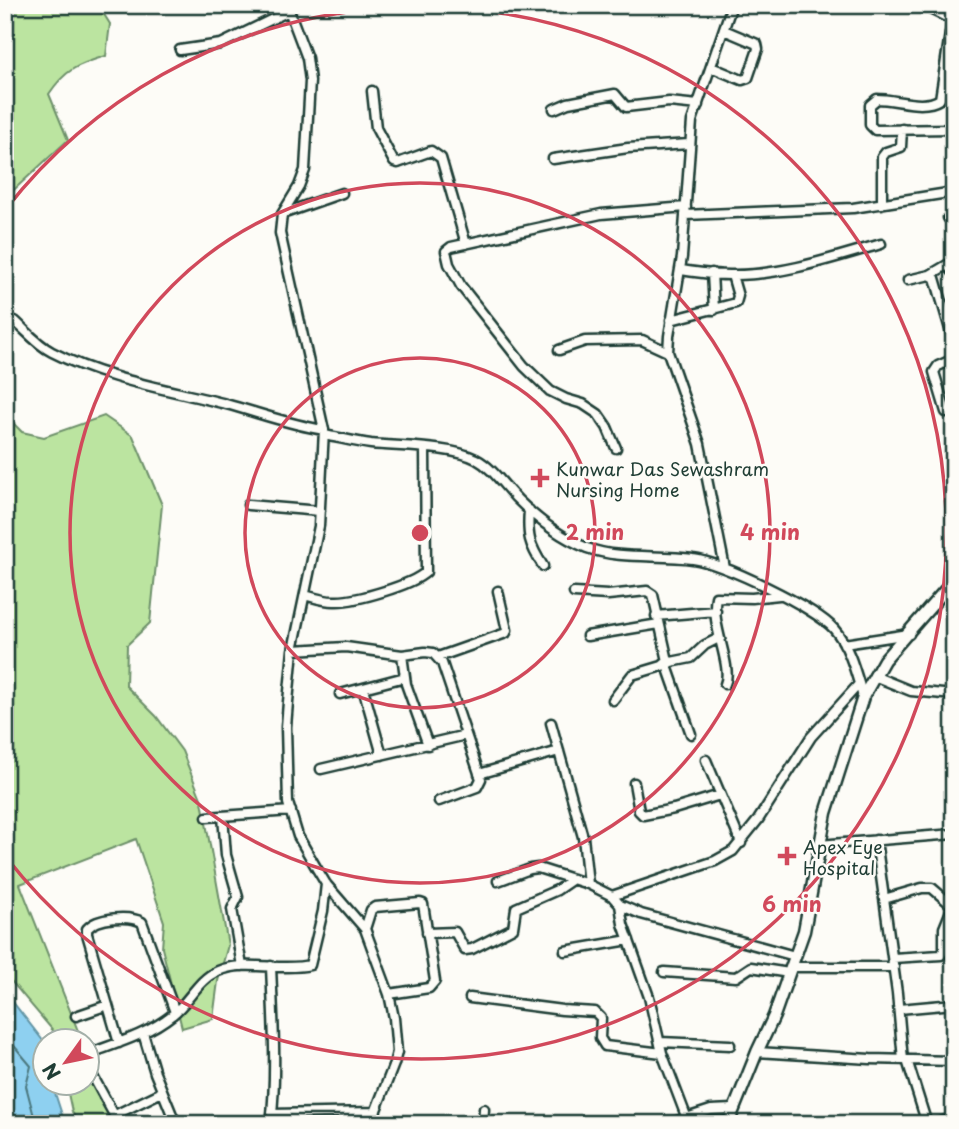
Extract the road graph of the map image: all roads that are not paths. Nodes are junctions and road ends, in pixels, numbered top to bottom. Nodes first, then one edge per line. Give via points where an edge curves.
1 (732, 5) edge
2 (922, 5) edge
3 (289, 7) edge
4 (953, 20) edge
5 (724, 30) junction
6 (180, 50) dead end
7 (711, 68) junction
8 (372, 90) dead end
9 (698, 105) junction
10 (554, 109) dead end
11 (902, 129) junction
12 (954, 129) edge
13 (690, 144) junction
14 (553, 159) dead end
15 (954, 192) edge
16 (342, 193) dead end
17 (882, 204) junction
18 (686, 211) junction
19 (282, 214) junction
20 (466, 244) junction
21 (881, 244) dead end
22 (680, 270) junction
23 (954, 273) edge
24 (712, 274) junction
25 (732, 275) junction
26 (930, 275) junction
27 (908, 280) dead end
28 (954, 302) edge
29 (943, 305) junction
30 (714, 310) junction
31 (671, 320) junction
32 (15, 321) dead end
33 (954, 342) edge
34 (559, 350) dead end
35 (668, 352) junction
36 (954, 359) edge
37 (946, 412) dead end
38 (324, 432) junction
39 (425, 448) junction
40 (616, 448) dead end
41 (248, 505) dead end
42 (529, 510) junction
43 (320, 511) junction
44 (543, 566) dead end
45 (725, 568) junction
46 (954, 580) edge
47 (498, 591) dead end
48 (574, 593) dead end
49 (779, 594) junction
50 (305, 595) junction
51 (716, 611) junction
52 (657, 620) junction
53 (909, 634) junction
54 (587, 636) dead end
55 (719, 638) junction
56 (844, 644) junction
57 (293, 650) junction
58 (402, 655) junction
59 (438, 657) junction
60 (666, 663) junction
61 (874, 676) junction
62 (405, 677) junction
63 (724, 684) dead end
64 (859, 684) junction
65 (363, 688) junction
66 (340, 694) dead end
67 (954, 695) edge
68 (863, 697) junction
69 (613, 700) dead end
70 (551, 723) dead end
71 (691, 734) dead end
72 (466, 735) junction
73 (428, 746) junction
74 (559, 751) junction
75 (382, 755) junction
76 (706, 760) dead end
77 (320, 769) dead end
78 (479, 774) junction
79 (634, 783) dead end
80 (720, 795) junction
81 (439, 801) dead end
82 (290, 811) junction
83 (223, 816) junction
84 (206, 817) dead end
85 (954, 834) edge
86 (876, 840) junction
87 (741, 843) junction
88 (819, 845) junction
89 (573, 879) junction
90 (498, 881) dead end
91 (326, 884) junction
92 (588, 884) junction
93 (612, 896) junction
94 (884, 899) junction
95 (620, 905) junction
96 (953, 907) edge
97 (365, 929) junction
98 (427, 933) junction
99 (629, 940) junction
100 (565, 951) dead end
101 (795, 956) junction
102 (894, 962) junction
103 (242, 966) junction
104 (271, 966) junction
105 (790, 970) junction
106 (664, 972) dead end
107 (389, 994) junction
108 (470, 998) dead end
109 (954, 1004) edge
110 (107, 1005) junction
111 (899, 1009) junction
112 (175, 1012) junction
113 (76, 1016) dead end
114 (143, 1033) junction
115 (660, 1042) junction
116 (119, 1043) junction
117 (730, 1045) dead end
118 (757, 1052) junction
119 (662, 1053) junction
120 (905, 1060) junction
121 (954, 1061) edge
122 (163, 1092) junction
123 (733, 1108) junction
124 (484, 1109) dead end
125 (375, 1112) junction
126 (272, 1114) junction
127 (954, 1118) edge
128 (117, 1119) edge
129 (688, 1121) edge
130 (175, 1122) edge
131 (271, 1124) edge
132 (374, 1124) edge
133 (483, 1124) edge
134 (668, 1124) edge
135 (728, 1124) edge
136 (927, 1124) edge
137 (933, 1124) edge

1 - 5 street
2 - 4 street
3 - 6 street via 221,44
3 - 19 street via 310,81 306,170
4 - 11 street via 940,99 918,103 877,99 870,105 873,129
5 - 7 street
5 - 7 street via 757,44 758,49 748,78
7 - 9 street
8 - 20 street via 376,128 394,162 431,151 441,158
9 - 10 street via 669,102 626,107 615,94
9 - 13 street
11 - 12 street
11 - 17 street via 901,147 881,157
13 - 14 street
13 - 18 street
15 - 17 street
16 - 19 street
17 - 18 street
18 - 20 street via 601,214
18 - 22 street
19 - 38 street via 280,233
20 - 40 street via 446,251 461,286 540,384 598,414
21 - 25 street via 815,262
22 - 24 street
22 - 31 street
23 - 26 street via 947,265
24 - 25 street
24 - 30 street
25 - 30 street via 737,300
26 - 27 street
26 - 29 street via 937,281
28 - 29 street
29 - 33 street
30 - 31 street
31 - 35 street
32 - 38 street via 41,346 75,362 150,387
34 - 35 street via 584,341 642,340
35 - 45 street via 700,444
36 - 37 street via 934,372
38 - 39 street via 368,443
38 - 43 street
39 - 42 street via 474,458
39 - 50 street via 426,572 349,600
41 - 43 street
42 - 44 street via 528,537
42 - 45 street via 597,551 694,559
43 - 50 street
45 - 49 street
46 - 53 main road
47 - 59 street via 506,633
48 - 52 street via 649,591
49 - 51 street via 719,596
49 - 56 street via 827,622
50 - 57 street
51 - 52 street
51 - 55 street
52 - 54 street
52 - 60 street
53 - 56 street
53 - 61 main road
55 - 60 street via 691,658
55 - 63 street via 727,670
56 - 64 street
57 - 58 street via 358,647
57 - 82 street via 286,727
58 - 59 street via 425,652
58 - 62 street
59 - 72 street
60 - 69 street via 632,675
60 - 71 street
61 - 67 street via 911,691
61 - 68 main road
62 - 65 street
62 - 73 street
64 - 68 street
64 - 87 street via 811,737
65 - 66 street
65 - 75 street
68 - 88 main road
70 - 74 street
72 - 73 street
72 - 78 street
73 - 75 street
74 - 78 street
74 - 92 street via 583,837
75 - 77 street
76 - 80 street
78 - 81 street via 477,787
79 - 80 street via 643,815
80 - 87 street
82 - 83 street
82 - 91 street via 298,836
83 - 84 street
83 - 103 street via 226,855 238,897 232,909
85 - 86 street
86 - 88 street
86 - 94 street
87 - 93 street via 715,861
88 - 101 main road via 804,931
89 - 90 street via 538,868
89 - 92 street
89 - 98 street via 516,908 513,928 472,949 465,950 455,932
91 - 97 street
91 - 104 street via 311,963
92 - 93 street
93 - 95 street
94 - 96 street via 932,888
94 - 102 street
95 - 99 street
95 - 101 street
96 - 102 street via 944,928 943,953
97 - 98 street via 375,907 420,902
97 - 107 street
98 - 107 street via 432,986
99 - 100 street
99 - 115 street
101 - 105 main road
102 - 105 street
102 - 111 street
103 - 104 street
103 - 112 street via 205,978
104 - 126 street
105 - 106 street via 751,967 736,977
105 - 118 main road
107 - 125 street via 397,1052
108 - 119 street via 595,1012 601,1018 600,1038 606,1046
109 - 111 street
110 - 112 street via 87,929 129,918 145,927
110 - 113 street
110 - 116 street
111 - 120 street
112 - 114 street
114 - 116 street
114 - 122 street
115 - 117 street
115 - 119 street
116 - 128 street via 99,1051 88,1062
118 - 120 street
118 - 123 main road
119 - 129 street
120 - 121 street
120 - 136 street
122 - 128 street
122 - 130 street
123 - 129 street via 712,1110
123 - 135 main road
124 - 133 street
125 - 126 street
125 - 132 street
126 - 131 street
127 - 137 street
129 - 134 street

